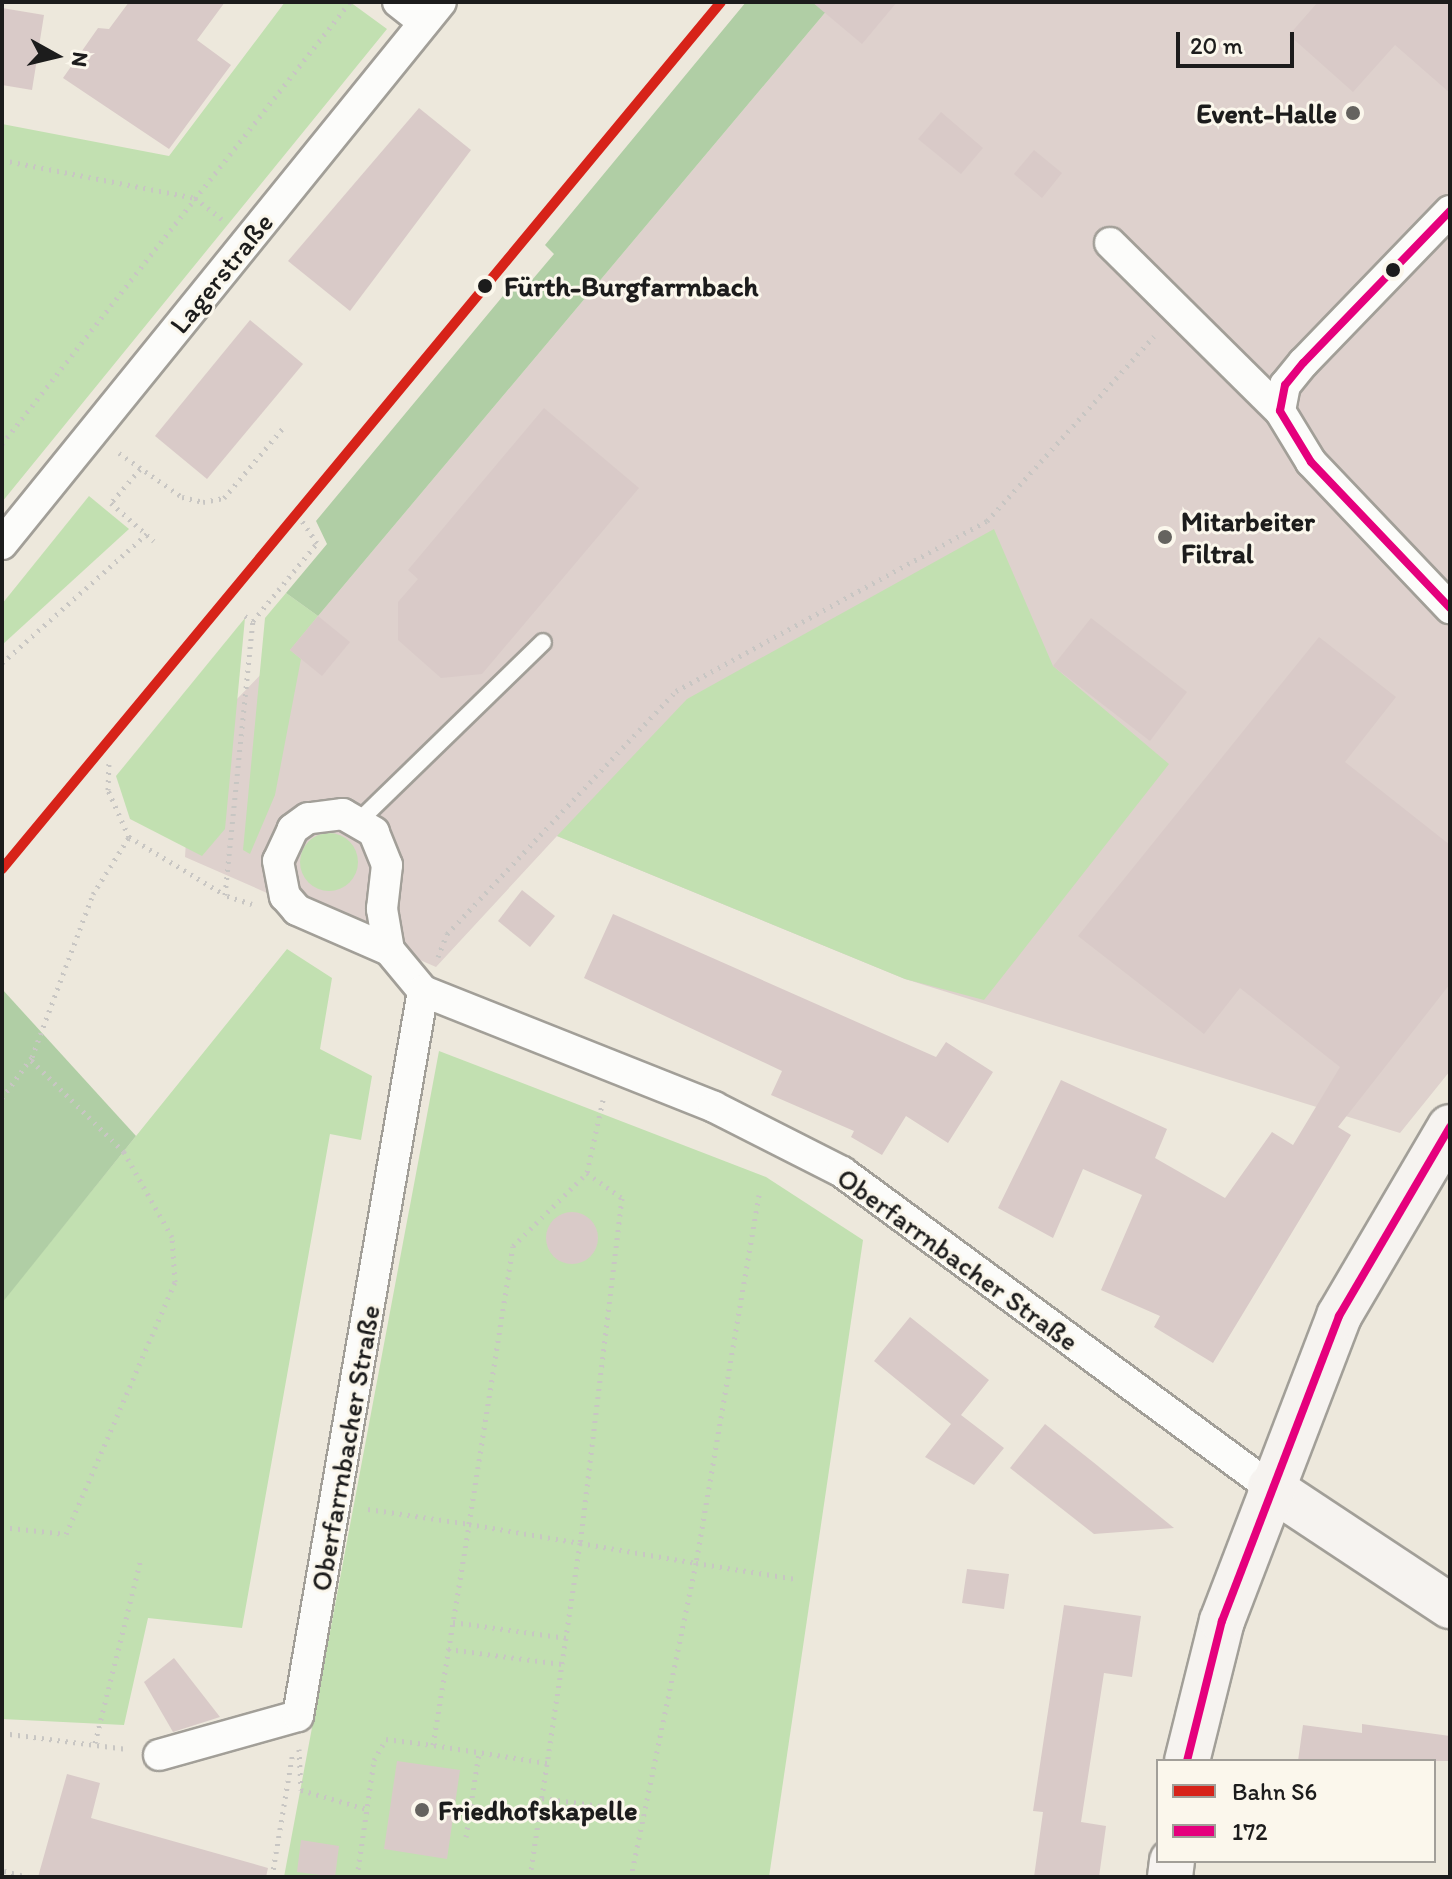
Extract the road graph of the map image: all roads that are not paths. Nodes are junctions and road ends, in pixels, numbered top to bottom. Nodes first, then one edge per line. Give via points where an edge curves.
1 (398, 2) edge
2 (432, 12) edge
3 (1450, 211) edge
4 (1110, 243) dead end
5 (1280, 411) junction
6 (2, 544) edge
7 (1450, 608) edge
8 (543, 642) dead end
9 (360, 820) junction
10 (389, 950) junction
11 (423, 991) junction
12 (1450, 1127) edge
13 (1270, 1487) junction
14 (1450, 1606) edge
15 (159, 1755) road end
16 (1188, 1759) edge

1 - 2 street
2 - 6 street, Lagerstraße
3 - 5 street via 1320,343 1285,385
4 - 5 street via 1175,313
5 - 7 street via 1311,462
8 - 9 lane
9 - 10 street, Oberfarrnbacher Straße via 374,832 387,865 382,909
9 - 10 street, Oberfarrnbacher Straße via 325,813 308,818 283,844 279,879 297,910
10 - 11 street, Oberfarrnbacher Straße
11 - 13 street, Oberfarrnbacher Straße via 714,1107 842,1172
11 - 15 street, Oberfarrnbacher Straße via 298,1716
12 - 13 street via 1339,1316
13 - 14 street, Oberfarrnbacher Straße
13 - 16 street via 1222,1621

